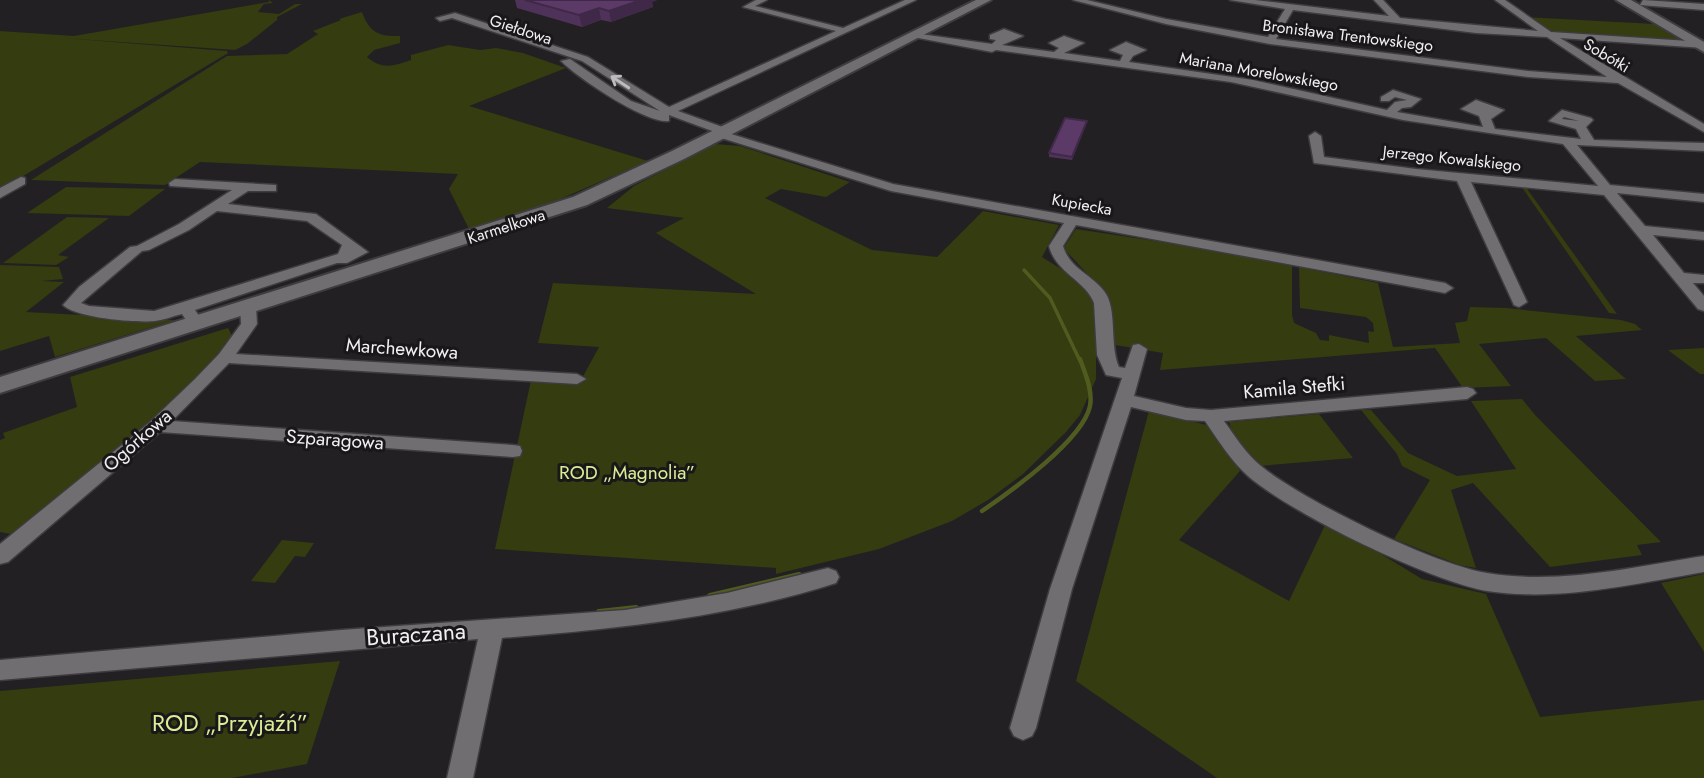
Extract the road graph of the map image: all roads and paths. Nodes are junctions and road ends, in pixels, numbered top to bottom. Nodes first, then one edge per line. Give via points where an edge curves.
1 (764, 0) edge
2 (912, 0) edge
3 (985, 0) edge
4 (1077, 0) edge
5 (1234, 0) edge
6 (1378, 0) edge
7 (1499, 0) edge
8 (1622, 0) edge
9 (1641, 1) edge
10 (1704, 7) edge
11 (1289, 9) junction
12 (1398, 21) junction
13 (845, 31) junction
14 (503, 32) junction
15 (491, 35) junction
16 (913, 36) junction
17 (1548, 36) junction
18 (522, 38) junction
19 (1003, 39) dead end
20 (510, 41) junction
21 (1270, 41) junction
22 (1702, 44) edge
23 (1065, 47) dead end
24 (992, 49) junction
25 (1129, 54) dead end
26 (1055, 57) junction
27 (1122, 65) junction
28 (598, 67) junction
29 (582, 71) junction
30 (1618, 80) junction
31 (1399, 104) dead end
32 (663, 114) junction
33 (1389, 114) junction
34 (1484, 114) dead end
35 (1580, 127) dead end
36 (1704, 129) edge
37 (1490, 131) junction
38 (720, 134) junction
39 (1315, 136) dead end
40 (1566, 140) junction
41 (1590, 143) junction
42 (1704, 147) edge
43 (1462, 177) junction
44 (20, 181) dead end
45 (175, 183) dead end
46 (246, 187) junction
47 (271, 188) dead end
48 (1606, 190) junction
49 (0, 194) edge
50 (1704, 198) edge
51 (216, 207) junction
52 (1072, 220) junction
53 (1640, 230) junction
54 (1704, 236) edge
55 (1679, 277) junction
56 (1704, 279) edge
57 (1445, 288) dead end
58 (1519, 302) dead end
59 (1704, 306) edge
60 (248, 307) junction
61 (191, 316) junction
62 (1139, 349) dead end
63 (225, 358) junction
64 (1132, 375) junction
65 (577, 379) dead end
66 (0, 385) edge
67 (1467, 393) dead end
68 (1125, 400) junction
69 (1211, 415) junction
70 (156, 426) junction
71 (513, 451) dead end
72 (0, 556) edge
73 (1704, 564) edge
74 (828, 577) dead end
75 (492, 629) junction
76 (0, 670) edge
77 (1023, 728) dead end
78 (460, 778) edge

1 - 13 street via 747,7
2 - 13 street
3 - 16 street, Karmelkowa
4 - 21 street, Bronisława Trentowskiego
5 - 11 street
6 - 12 street
7 - 17 street, Sobótki
8 - 22 street
9 - 10 street
9 - 22 street
11 - 12 street
11 - 21 street
12 - 17 street
13 - 32 street
14 - 15 street
14 - 15 street, Giełdowa via 452,15 440,18
14 - 18 street, Giełdowa
15 - 20 street, Giełdowa
16 - 24 street, Mariana Morelowskiego
16 - 38 street, Karmelkowa
17 - 22 street
17 - 30 street, Sobótki
18 - 20 street
18 - 28 street, Giełdowa
19 - 24 street
20 - 29 street, Giełdowa
21 - 30 street, Bronisława Trentowskiego
23 - 26 street
24 - 26 street, Mariana Morelowskiego
25 - 27 street
26 - 27 street, Mariana Morelowskiego
27 - 33 street, Mariana Morelowskiego via 1282,88
28 - 29 street
32 -> 28 street, Giełdowa
29 - 32 street, Giełdowa via 627,103
30 - 36 street, Sobótki
31 - 33 street
32 - 38 street, Giełdowa
33 - 37 street, Mariana Morelowskiego
34 - 37 street
35 - 41 street
37 - 40 street, Mariana Morelowskiego
38 - 52 street, Kupiecka via 891,187
38 - 60 street, Karmelkowa via 570,205
39 - 43 street, Jerzego Kowalskiego via 1318,160
40 - 41 street, Mariana Morelowskiego
40 - 48 street
41 - 42 street, Mariana Morelowskiego
43 - 48 street, Jerzego Kowalskiego
43 - 58 street
44 - 49 street
45 - 46 street
46 - 47 street
46 - 51 street
48 - 50 street, Jerzego Kowalskiego
48 - 53 street
51 - 61 street via 140,248 83,290 71,305 87,311
51 - 61 street via 311,217 361,252 343,263
52 - 57 street, Kupiecka
52 - 64 street via 1056,246 1059,257 1098,293 1105,355 1112,371
53 - 54 street
53 - 55 street
55 - 56 street
55 - 59 street
60 - 61 street, Karmelkowa
60 - 63 street, Ogórkowa via 249,324
61 - 66 street, Karmelkowa
62 - 64 street
63 - 65 street, Marchewkowa
63 - 70 street, Ogórkowa
64 - 68 street
67 - 69 street, Kamila Stefki
68 - 69 street, Kamila Stefki
68 - 77 street via 1050,626
69 - 73 street via 1254,471 1290,495 1405,551 1483,582 1573,581
70 - 71 street, Szparagowa
70 - 72 street, Ogórkowa
74 - 75 street, Buraczana via 625,619
75 - 76 street, Buraczana
75 - 78 street

